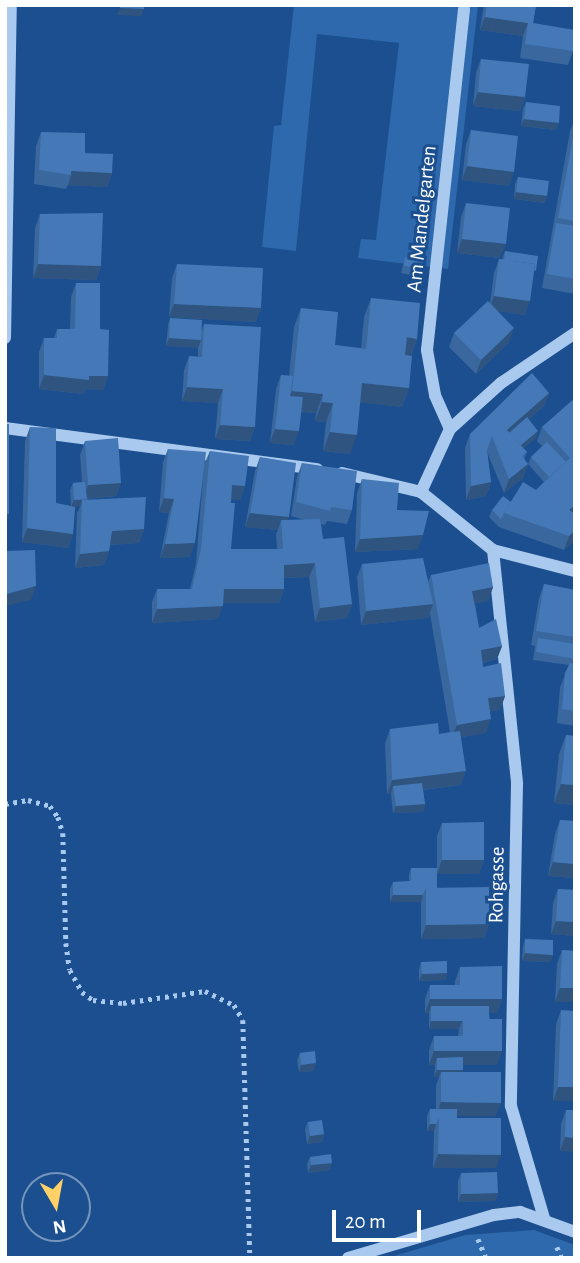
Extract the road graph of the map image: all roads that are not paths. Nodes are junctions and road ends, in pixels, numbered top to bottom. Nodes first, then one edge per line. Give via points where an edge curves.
1 (11, 5) edge
2 (464, 9) dead end
3 (575, 333) edge
4 (5, 338) edge
5 (5, 428) edge
6 (450, 429) junction
7 (421, 492) junction
8 (493, 550) junction
9 (575, 571) edge
10 (544, 1218) junction
11 (575, 1232) edge
12 (348, 1258) edge

1 - 4 street
2 - 6 street, Am Mandelgarten via 427,349 435,395
3 - 6 street via 501,383
5 - 7 street via 341,473
6 - 7 street
7 - 8 street
8 - 9 street
8 - 10 street, Rohgasse via 517,795 511,1106
10 - 11 street
10 - 12 street via 520,1212 494,1215

